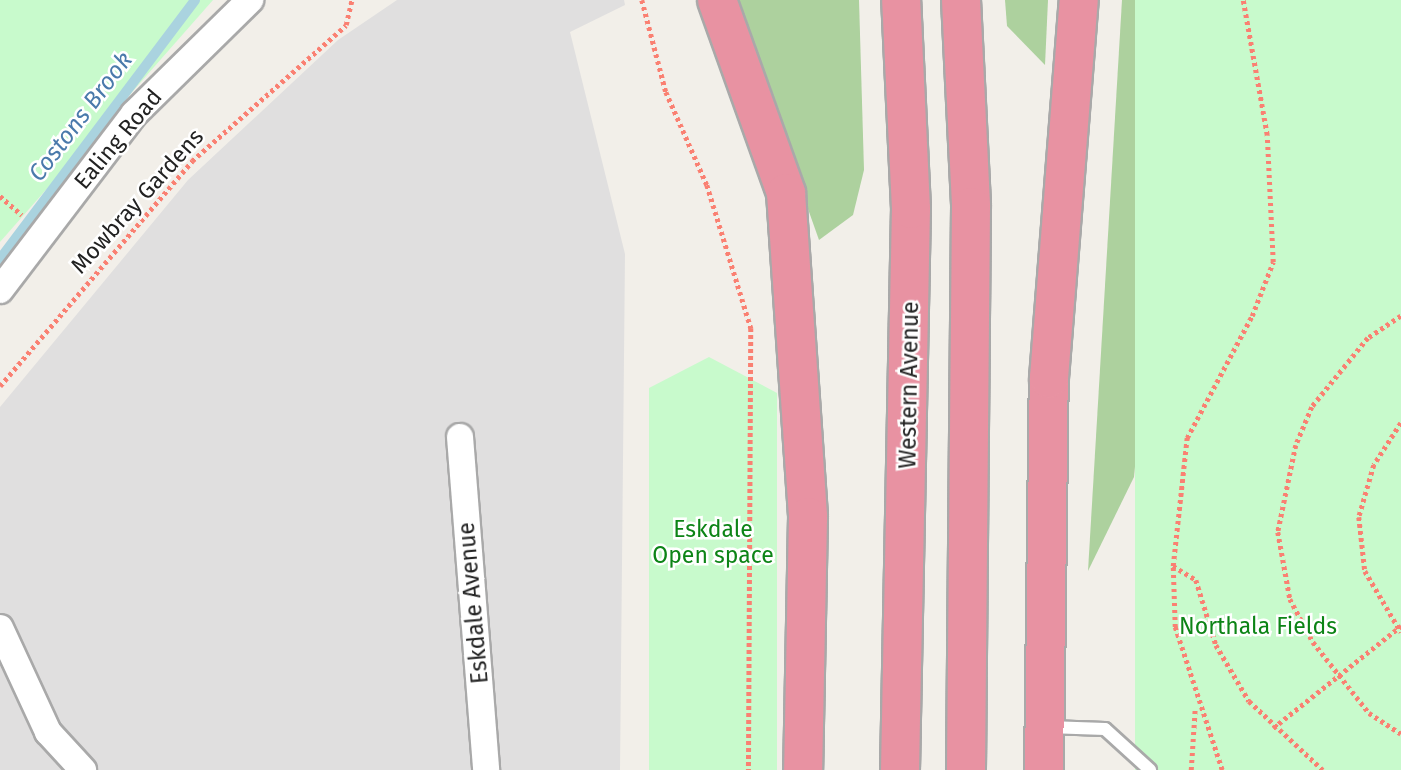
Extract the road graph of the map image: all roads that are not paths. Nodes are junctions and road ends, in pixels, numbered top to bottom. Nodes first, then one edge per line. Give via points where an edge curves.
1 (250, 0) edge
2 (717, 0) edge
3 (901, 0) edge
4 (961, 0) edge
5 (1079, 0) edge
6 (0, 290) edge
7 (460, 437) dead end
8 (908, 470) junction
9 (0, 628) edge
10 (1045, 727) junction
11 (83, 770) edge
12 (486, 770) edge
13 (803, 770) edge
14 (875, 770) edge
15 (900, 770) edge
16 (968, 770) edge
17 (1044, 770) edge
18 (1150, 770) edge

1 - 6 street, Ealing Road via 134,114
2 - 13 highway via 786,193 808,517
3 - 8 highway, Western Avenue via 911,209
4 - 16 highway via 971,207
5 - 10 highway via 1049,379
7 - 12 street, Eskdale Avenue
8 - 14 highway
8 - 15 highway, Western Avenue
9 - 11 street via 48,732
10 - 17 highway
10 - 18 lane via 1105,729

